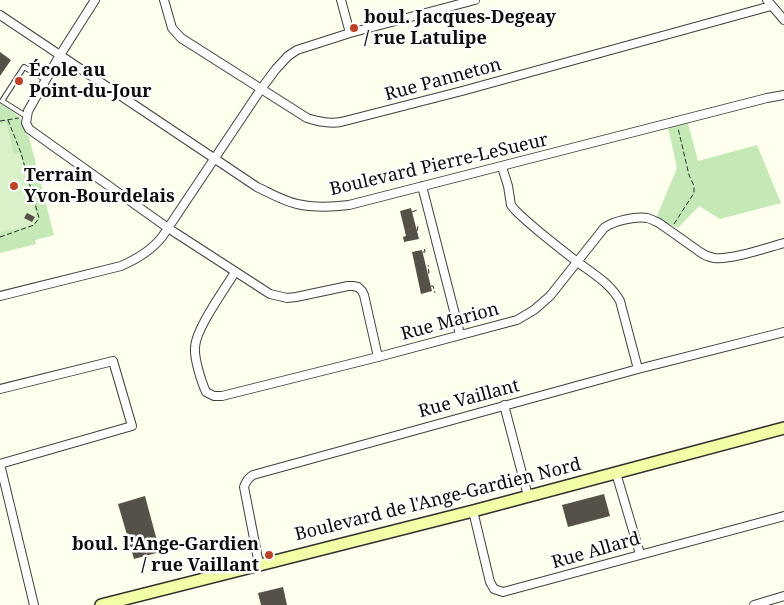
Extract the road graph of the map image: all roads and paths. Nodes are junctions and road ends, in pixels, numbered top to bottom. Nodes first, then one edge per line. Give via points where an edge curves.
1 (96, 0) edge
2 (164, 0) edge
3 (341, 0) edge
4 (475, 0) edge
5 (769, 3) edge
6 (0, 15) edge
7 (784, 20) edge
8 (350, 33) junction
9 (60, 55) junction
10 (46, 80) junction
11 (261, 89) junction
12 (784, 95) edge
13 (26, 116) junction
14 (8, 120) junction
15 (0, 121) edge
16 (677, 121) junction
17 (216, 159) junction
18 (502, 167) junction
19 (422, 186) junction
20 (417, 210) dead end
21 (412, 212) dead end
22 (418, 226) dead end
23 (168, 228) junction
24 (417, 231) dead end
25 (670, 231) junction
26 (0, 237) edge
27 (784, 243) edge
28 (424, 247) dead end
29 (423, 252) dead end
30 (577, 262) junction
31 (428, 265) dead end
32 (235, 272) junction
33 (428, 273) dead end
34 (431, 286) dead end
35 (435, 293) dead end
36 (0, 296) edge
37 (784, 332) edge
38 (460, 334) junction
39 (378, 357) junction
40 (638, 369) junction
41 (0, 389) edge
42 (504, 405) junction
43 (784, 428) edge
44 (0, 464) edge
45 (616, 473) junction
46 (528, 496) junction
47 (473, 511) junction
48 (784, 516) edge
49 (640, 554) junction
50 (259, 564) junction
51 (784, 596) edge
52 (119, 603) edge
53 (34, 605) edge
54 (101, 605) edge
55 (754, 605) edge

1 - 9 street
2 - 11 street, Rue Panneton via 172,28 178,35
3 - 8 street
4 - 8 street
5 - 7 street
5 - 11 street, Rue Panneton via 462,91 336,122 307,118
6 - 9 street, Boulevard Pierre-LeSueur
8 - 11 street via 297,50 288,56
9 - 10 street
9 - 17 street, Boulevard Pierre-LeSueur
10 - 13 street
10 - 13 lane via 24,67 2,102
11 - 17 street
12 - 16 street, Boulevard Pierre-LeSueur
13 - 14 path
13 - 23 street via 30,129
14 - 15 path
14 - 26 path via 21,153 38,218 34,226
16 - 18 street, Boulevard Pierre-LeSueur
16 - 25 path via 694,193
17 - 19 street, Boulevard Pierre-LeSueur via 275,196 319,207 349,205
17 - 23 street
18 - 19 street, Boulevard Pierre-LeSueur
18 - 30 street via 511,205
19 - 38 street
20 - 21 path
22 - 24 path
23 - 32 street
23 - 36 street via 150,250 121,266
25 - 27 street, Rue Marion via 713,258 729,258
25 - 30 street, Rue Marion via 647,218 612,223 604,228
28 - 29 path
30 - 38 street, Rue Marion via 550,296 527,315
30 - 40 street via 608,285 620,300
31 - 33 path
32 - 39 street via 270,294 287,298 348,286 358,287 364,295
32 - 39 street, Rue Marion via 196,338 195,349 206,392 222,396
34 - 35 path
37 - 40 street, Rue Vaillant
38 - 39 street, Rue Marion
40 - 42 street, Rue Vaillant
41 - 44 street via 112,361 132,426
42 - 46 street
42 - 50 street, Rue Vaillant via 248,478 244,487
43 - 45 main road, Boulevard de l'Ange-Gardien Nord
44 - 53 street
45 - 46 main road, Boulevard de l'Ange-Gardien Nord
45 - 49 street
46 - 47 main road, Boulevard de l'Ange-Gardien Nord
47 - 49 street, Rue Allard via 490,582 494,589 503,592
47 - 50 main road, Boulevard de l'Ange-Gardien Nord
48 - 49 street, Rue Allard
50 - 52 main road, Boulevard de l'Ange-Gardien Nord
51 - 55 street
52 - 54 main road, Boulevard de l'Ange-Gardien Nord

